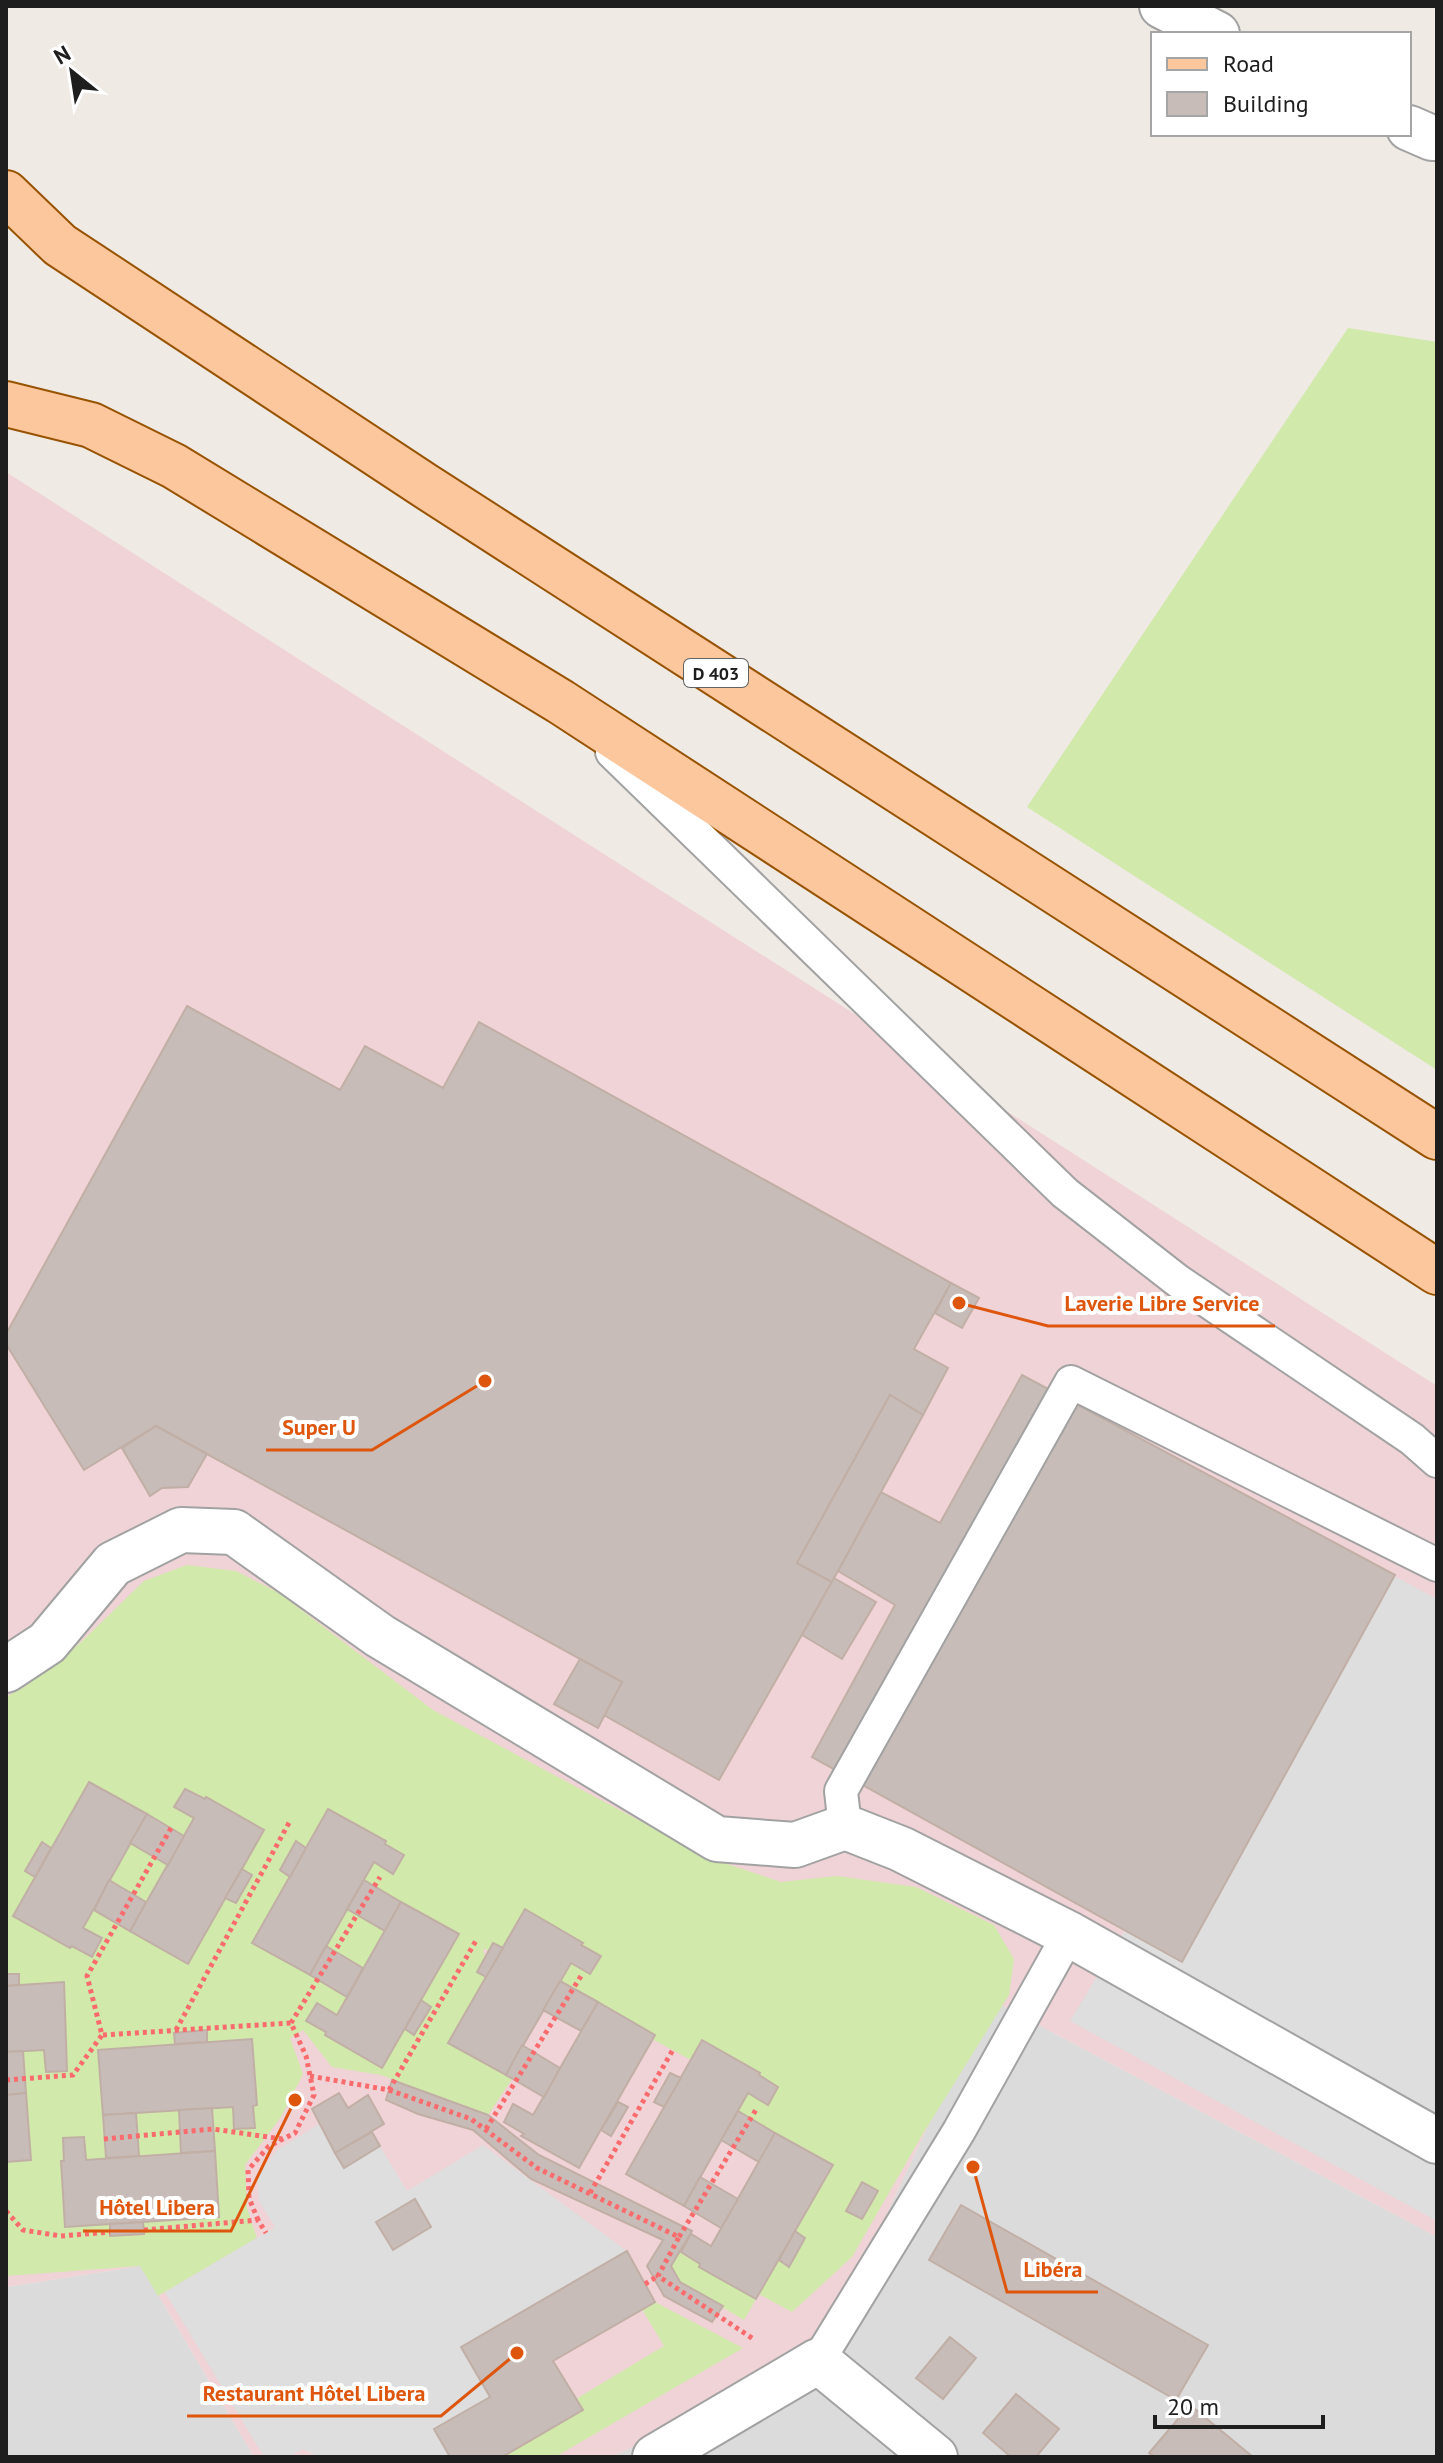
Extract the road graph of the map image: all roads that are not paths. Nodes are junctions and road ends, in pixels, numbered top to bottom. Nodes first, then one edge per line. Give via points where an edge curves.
1 (1162, 6) edge
2 (1213, 32) edge
3 (1411, 129) edge
4 (1437, 138) edge
5 (6, 193) edge
6 (6, 404) edge
7 (561, 702) junction
8 (1437, 1137) edge
9 (1437, 1272) edge
10 (1437, 1461) edge
11 (1437, 1565) edge
12 (6, 1670) edge
13 (845, 1827) junction
14 (1069, 1934) junction
15 (1437, 2141) edge
16 (810, 2366) junction
17 (655, 2457) edge
18 (935, 2457) edge

1 - 2 street
3 - 4 street
5 - 8 main road, D 403 via 60,245
6 - 7 main road via 91,425 174,466
7 - 9 main road
7 - 10 lane via 1065,1193 1178,1281
11 - 13 lane via 1071,1382 841,1791
12 - 13 street via 47,1643 113,1564 181,1530 234,1532 380,1636 717,1839 795,1845
13 - 14 street via 901,1849
14 - 15 street
14 - 16 lane via 959,2131
16 - 17 street
16 - 18 street

